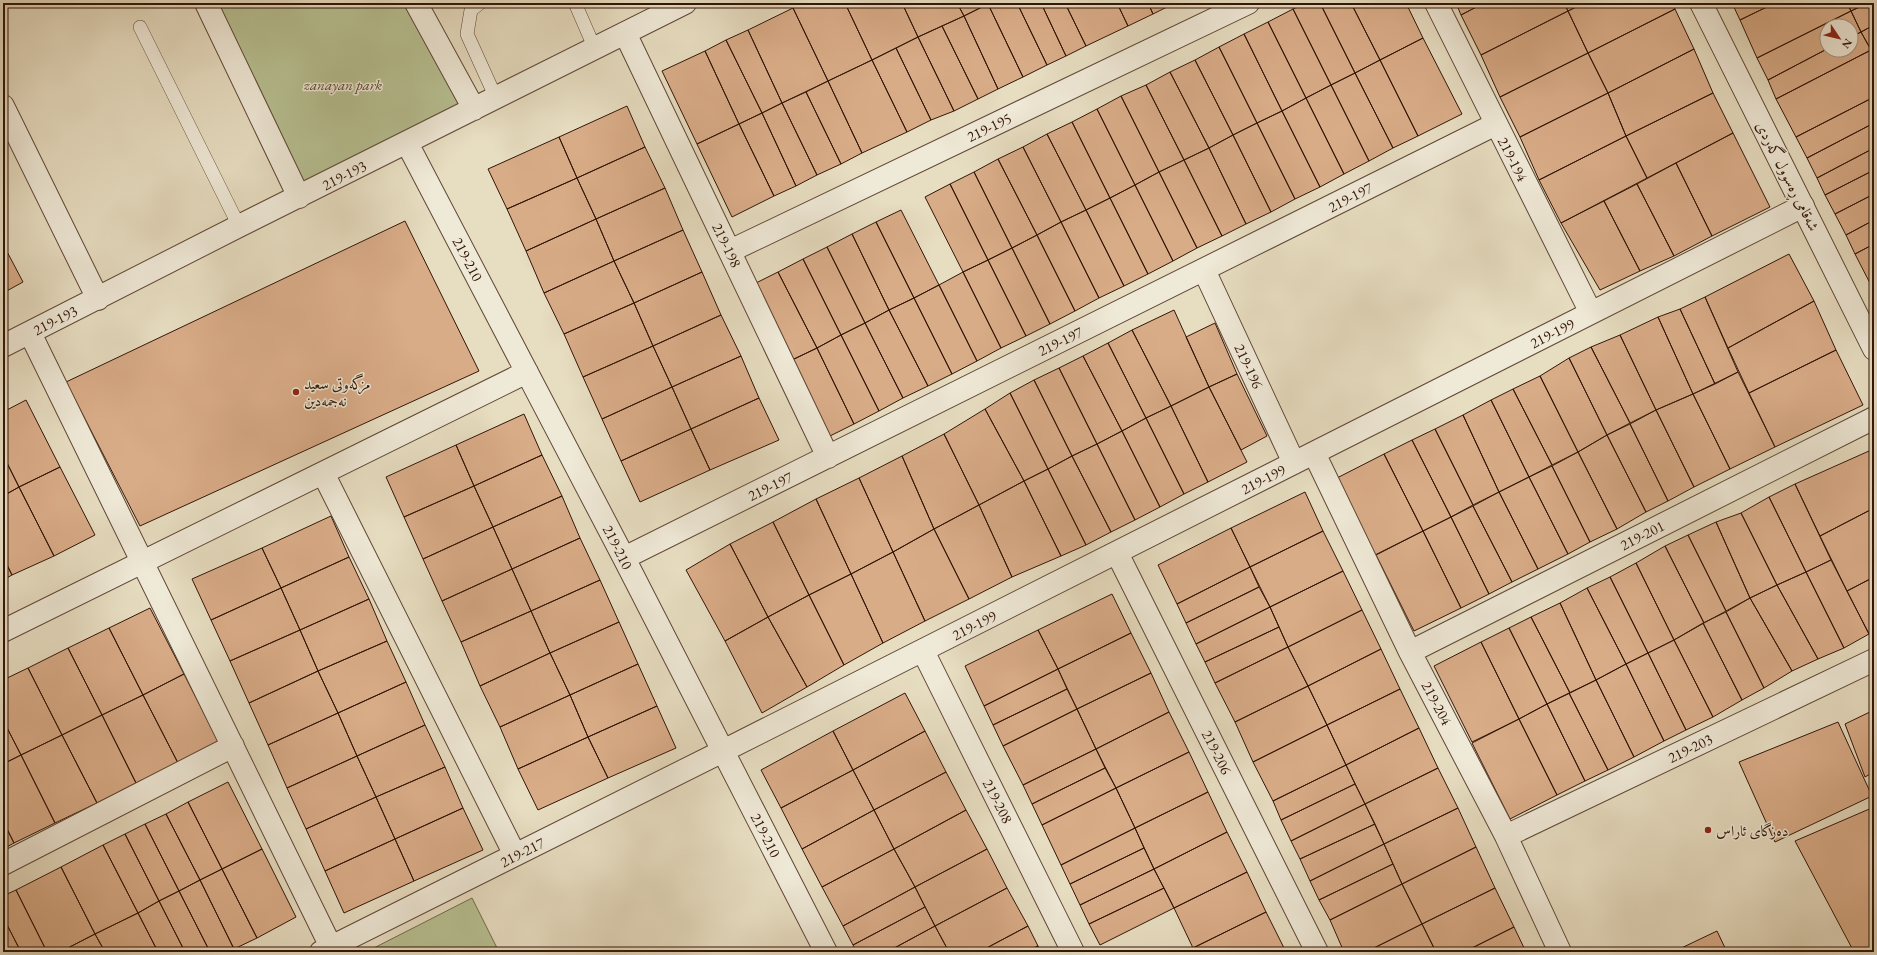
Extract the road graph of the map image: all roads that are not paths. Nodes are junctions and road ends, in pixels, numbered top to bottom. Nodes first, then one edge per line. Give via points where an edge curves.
1 (206, 3) edge
2 (416, 3) edge
3 (480, 3) edge
4 (574, 3) edge
5 (685, 3) edge
6 (1248, 3) edge
7 (1436, 3) edge
8 (1701, 3) edge
9 (140, 27) dead end
10 (625, 33) junction
11 (595, 49) junction
12 (496, 98) junction
13 (3, 106) edge
14 (474, 109) junction
15 (1496, 124) junction
16 (407, 143) junction
17 (299, 197) junction
18 (1803, 206) junction
19 (239, 226) junction
20 (730, 250) junction
21 (1204, 270) junction
22 (98, 299) junction
23 (1591, 313) junction
24 (30, 333) junction
25 (3, 346) edge
26 (1874, 349) edge
27 (527, 372) junction
28 (1874, 418) edge
29 (1314, 453) junction
30 (828, 457) junction
31 (1294, 463) junction
32 (323, 473) junction
33 (1117, 553) junction
34 (624, 558) junction
35 (142, 562) junction
36 (3, 631) edge
37 (923, 651) junction
38 (1410, 652) junction
39 (1874, 660) edge
40 (233, 746) junction
41 (723, 751) junction
42 (1506, 836) junction
43 (515, 855) junction
44 (3, 864) edge
45 (326, 950) edge
46 (826, 952) edge
47 (1073, 952) edge
48 (1317, 952) edge
49 (1560, 952) edge

1 - 17 street
2 - 14 street
3 - 12 lane via 471,10 467,34
4 - 11 lane
5 - 10 street, 219-193
6 - 20 street, 219-195
7 - 15 street, 219-194
8 - 18 street, شەقامی ڕەسوول گەردی
9 - 19 lane
10 - 11 street, 219-193
10 - 20 street, 219-198
11 - 12 street, 219-193
12 - 14 street, 219-193
13 - 22 street
14 - 16 street, 219-193
15 - 21 street, 219-197
15 - 23 street, 219-194
16 - 17 street, 219-193
16 - 27 street, 219-210
17 - 19 street, 219-193
18 - 23 street, 219-199
18 - 26 street, شەقامی ڕەسوول گەردی
19 - 22 street, 219-193
20 - 30 street, 219-198
21 - 30 street, 219-197
21 - 31 street, 219-196
22 - 24 street, 219-193
23 - 29 street, 219-199
24 - 25 street, 219-193
24 - 35 street
27 - 32 street
27 - 34 street, 219-210
28 - 38 street, 219-201
29 - 31 street, 219-199
29 - 38 street, 219-204
30 - 34 street, 219-197
31 - 33 street, 219-199
32 - 35 street
32 - 43 street
33 - 37 street, 219-199
33 - 48 street, 219-206
34 - 41 street, 219-210
35 - 36 street
35 - 40 street
37 - 41 street, 219-199
37 - 47 street, 219-208
38 - 42 street, 219-204
39 - 42 street, 219-203
40 - 44 street
40 - 45 street
41 - 43 street, 219-217
41 - 46 street, 219-210
42 - 49 street, 219-204
43 - 45 street, 219-217

